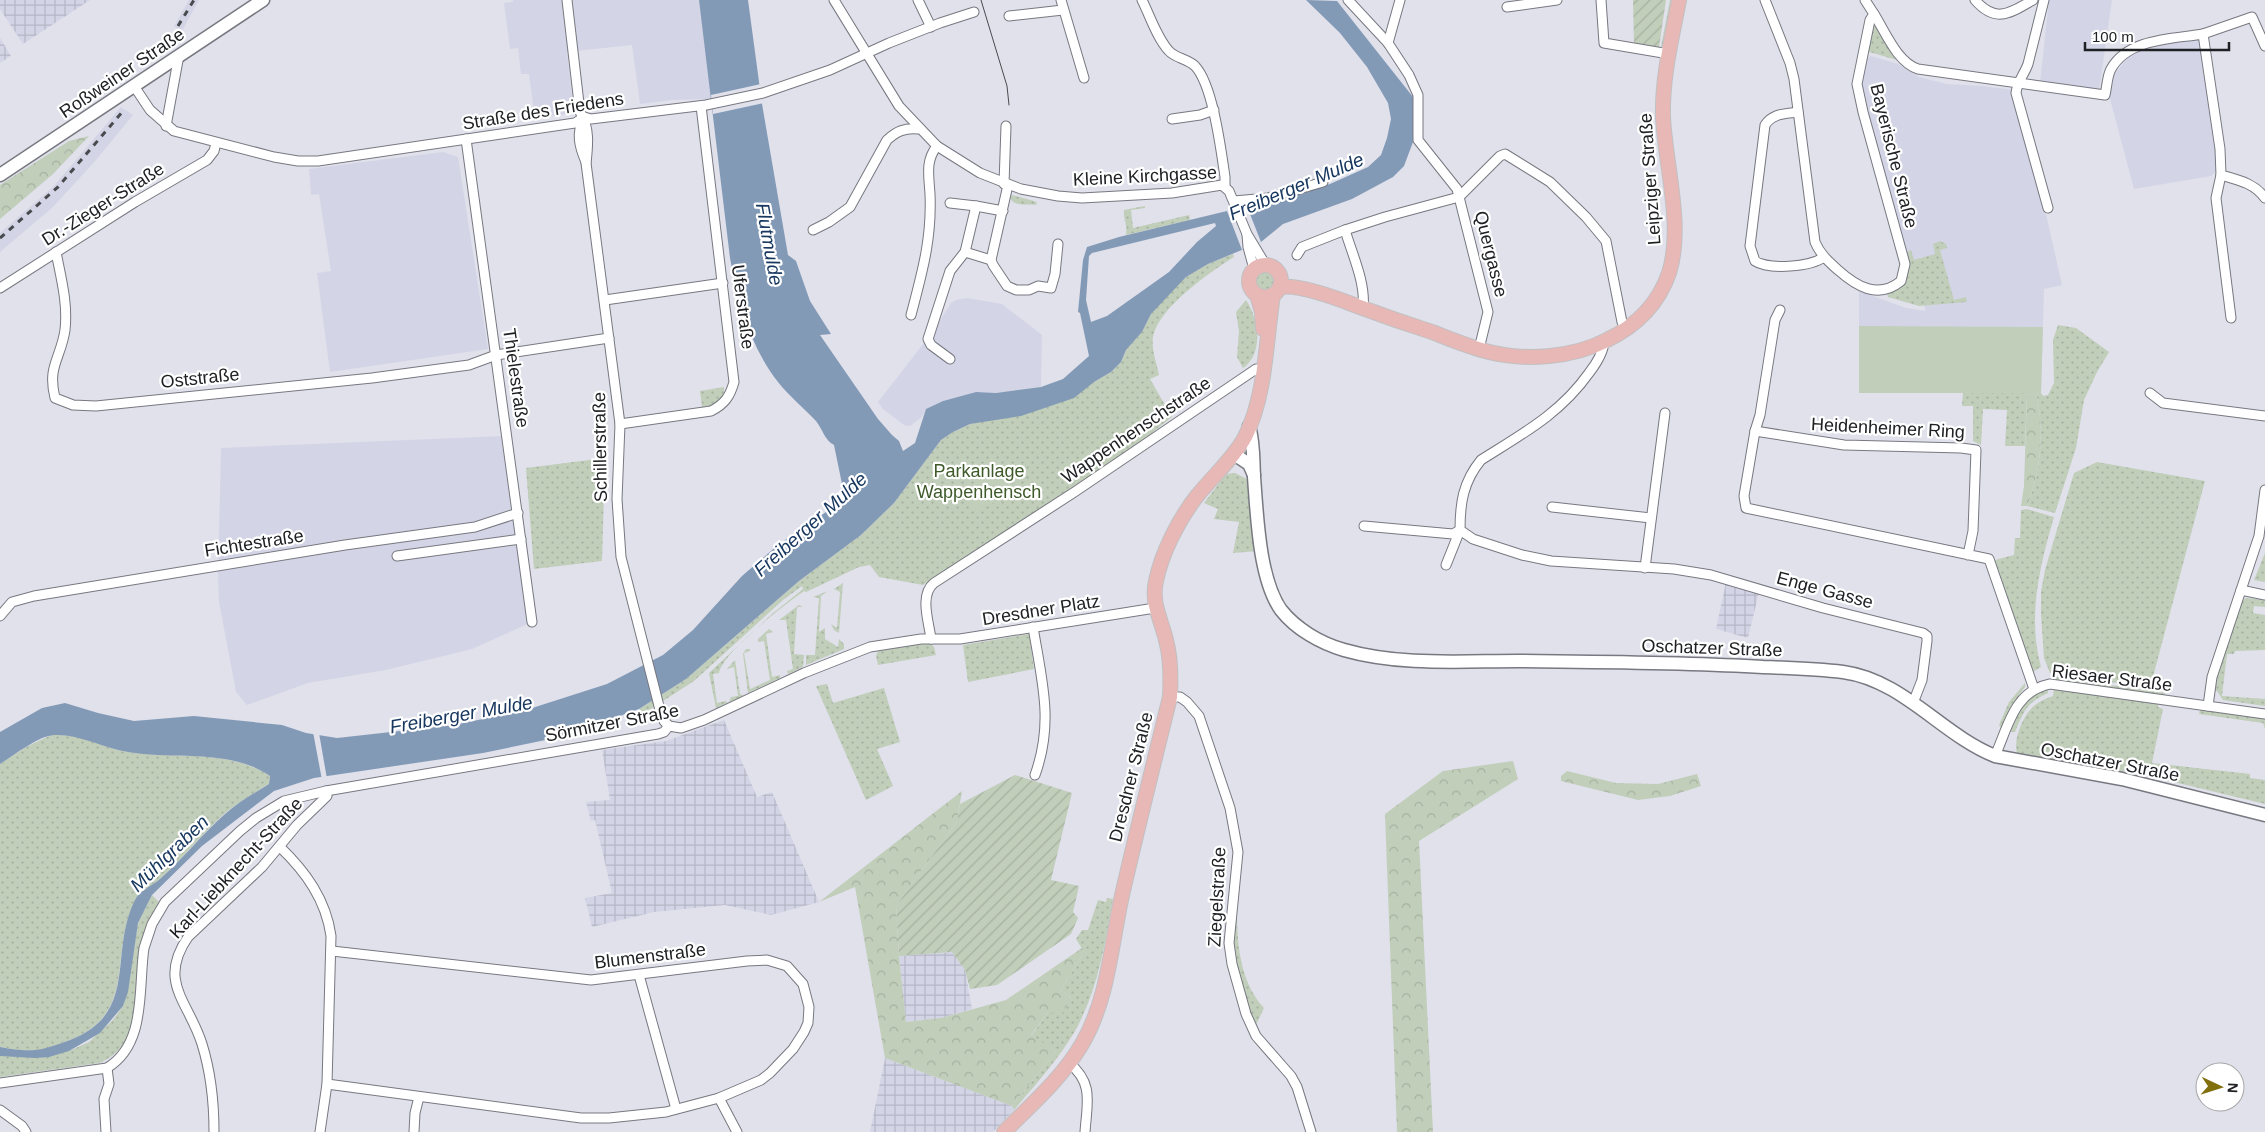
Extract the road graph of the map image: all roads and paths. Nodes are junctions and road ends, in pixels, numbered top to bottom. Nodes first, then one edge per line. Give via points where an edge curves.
1 (263, 0) edge
2 (566, 0) edge
3 (834, 0) edge
4 (918, 0) edge
5 (1061, 0) edge
6 (1142, 0) edge
7 (1348, 0) edge
8 (1400, 0) edge
9 (1557, 0) edge
10 (1601, 0) edge
11 (1679, 0) edge
12 (1765, 0) edge
13 (1865, 0) edge
14 (1975, 0) edge
15 (2033, 0) edge
16 (2044, 0) edge
17 (1507, 7) dead end
18 (1063, 10) junction
19 (974, 12) dead end
20 (1874, 14) junction
21 (1009, 16) dead end
22 (931, 27) junction
23 (2203, 34) junction
24 (1388, 43) junction
25 (2265, 46) edge
26 (867, 52) junction
27 (1669, 54) junction
28 (179, 55) junction
29 (1084, 78) dead end
30 (2017, 83) junction
31 (134, 86) junction
32 (701, 106) junction
33 (1214, 110) junction
34 (1798, 112) junction
35 (584, 117) junction
36 (1172, 119) dead end
37 (166, 126) junction
38 (1006, 126) dead end
39 (918, 129) junction
40 (466, 140) junction
41 (216, 143) junction
42 (937, 146) junction
43 (0, 175) edge
44 (2221, 175) junction
45 (1322, 182) dead end
46 (1006, 184) junction
47 (1225, 187) junction
48 (1459, 197) junction
49 (2265, 198) edge
50 (950, 203) dead end
51 (1235, 204) junction
52 (976, 206) junction
53 (2048, 208) dead end
54 (1002, 211) junction
55 (813, 230) dead end
56 (1345, 230) junction
57 (1058, 244) dead end
58 (56, 252) junction
59 (965, 252) junction
60 (1297, 255) dead end
61 (1824, 257) junction
62 (991, 260) junction
63 (1259, 267) junction
64 (723, 283) junction
65 (1278, 285) junction
66 (0, 288) edge
67 (1257, 295) junction
68 (604, 300) junction
69 (1364, 308) junction
70 (1780, 310) dead end
71 (911, 315) dead end
72 (2231, 318) dead end
73 (1626, 330) junction
74 (609, 338) junction
75 (1604, 342) junction
76 (1479, 349) junction
77 (496, 355) junction
78 (950, 360) dead end
79 (1256, 370) junction
80 (2150, 393) dead end
81 (1256, 403) junction
82 (1665, 414) dead end
83 (2265, 416) edge
84 (620, 424) junction
85 (1249, 426) junction
86 (1755, 431) junction
87 (1234, 454) junction
88 (1254, 476) junction
89 (2265, 490) edge
90 (1552, 507) dead end
91 (518, 513) junction
92 (1651, 518) junction
93 (1364, 526) dead end
94 (1460, 530) junction
95 (521, 539) junction
96 (1968, 555) junction
97 (398, 556) dead end
98 (1446, 565) dead end
99 (1645, 568) junction
100 (2241, 590) junction
101 (2265, 595) edge
102 (1155, 608) junction
103 (0, 616) edge
104 (532, 622) dead end
105 (1034, 628) junction
106 (931, 640) junction
107 (2034, 689) junction
108 (1170, 697) junction
109 (1913, 703) junction
110 (2208, 706) junction
111 (2265, 714) edge
112 (669, 726) junction
113 (1995, 756) junction
114 (1035, 775) dead end
115 (374, 783) joint
116 (326, 791) junction
117 (2265, 815) edge
118 (280, 847) junction
119 (332, 951) junction
120 (638, 975) junction
121 (1069, 1063) junction
122 (107, 1068) junction
123 (0, 1083) edge
124 (327, 1084) junction
125 (419, 1097) junction
126 (719, 1098) junction
127 (676, 1109) junction
128 (0, 1110) edge
129 (26, 1132) edge
130 (106, 1132) edge
131 (214, 1132) edge
132 (320, 1132) edge
133 (414, 1132) edge
134 (737, 1132) edge
135 (1004, 1132) edge
136 (1085, 1132) edge
137 (1311, 1132) edge

1 - 28 main road, Roßweiner Straße
2 - 35 street, Schillerstraße via 580,112
3 - 26 street, Kleine Kirchgasse
4 - 22 street
5 - 18 street
6 - 33 street via 1170,52 1195,66 1201,75
7 - 24 street, Quergasse
8 - 24 street
9 - 17 street
10 - 27 street via 1604,43
11 - 27 main road, Leipziger Straße
12 - 34 street via 1790,63
13 - 20 street
14 - 15 street via 1984,10 2000,14 2012,12
16 - 30 street via 2028,64
18 - 21 street
18 - 29 street
19 - 22 street, Straße des Friedens
20 - 30 street via 1907,64 1926,71
20 - 61 street, Bayerische Straße via 1857,84 1905,264 1901,281 1890,289 1878,291 1862,288
22 - 26 street, Straße des Friedens
23 - 25 street via 2252,17
23 - 30 street via 2140,45 2128,52 2111,70 2105,95
23 - 44 street
24 - 48 street, Quergasse via 1418,95 1418,140 1457,189
26 - 32 street, Straße des Friedens via 830,70 763,93
26 - 39 street, Kleine Kirchgasse via 899,106
27 - 73 main road, Leipziger Straße via 1663,92 1674,221 1673,252 1660,294 1643,316
28 - 31 main road, Roßweiner Straße
28 - 37 street
30 - 53 street via 2016,93
31 - 37 street, Straße des Friedens
31 - 43 main road, Roßweiner Straße
32 - 35 street, Straße des Friedens via 591,119
32 - 64 street, Uferstraße
33 - 36 street
33 - 47 street
34 - 61 street via 1814,242
34 - 61 street via 1777,115 1765,125 1750,246 1755,261 1761,265 1816,263
35 - 40 street, Straße des Friedens via 575,123
35 - 68 street, Schillerstraße via 578,136 586,163
37 - 41 street, Straße des Friedens via 184,135
38 - 46 street
39 - 42 street, Kleine Kirchgasse
39 - 55 street via 907,128 887,140 850,207
40 - 41 street, Straße des Friedens via 305,161
40 - 77 street, Thielestraße
41 - 58 street, Dr.-Zieger-Straße via 207,160
42 - 46 street, Kleine Kirchgasse via 961,163
42 - 71 street via 928,162 930,215 926,258
44 - 49 street via 2259,189
44 - 72 street via 2216,198
45 - 51 street
46 - 47 street, Kleine Kirchgasse via 1044,194 1099,198 1172,193 1218,184
46 - 54 street
47 - 51 street, Kleine Kirchgasse
48 - 56 street
48 - 73 street via 1505,154 1550,182 1586,216 1606,241
48 - 76 street, Quergasse via 1488,312
50 - 52 street
51 - 63 street, Kleine Kirchgasse
52 - 54 street
52 - 59 street
54 - 62 street
56 - 60 street via 1302,247
56 - 69 street via 1362,287
57 - 62 street via 1051,288 1038,286 1016,290 1007,286
58 - 66 street, Dr.-Zieger-Straße
58 - 77 street, Oststraße via 67,305 65,332 51,383 56,398 73,405 96,406 372,378 469,364
59 - 62 street
59 - 78 street via 950,271 928,334 931,345
63 - 65 main road via 1275,267
63 - 67 main road via 1249,282
64 - 68 street
64 - 84 street, Uferstraße via 734,374 727,399 712,411
65 - 67 main road via 1268,297
65 - 69 main road, Leipziger Straße via 1314,284 1330,295
65 - 81 main road
67 - 79 main road via 1263,324
68 - 74 street, Schillerstraße
69 - 76 main road, Leipziger Straße
70 - 86 street via 1774,320
73 - 75 main road, Leipziger Straße
74 - 77 street, Oststraße
74 - 84 street, Schillerstraße
75 - 76 main road, Leipziger Straße via 1545,356 1509,355
75 - 94 street via 1598,360 1569,399 1548,417 1481,460 1474,469 1462,495
77 - 91 street, Thielestraße
79 - 81 main road
79 - 106 street, Wappenhenschstraße via 934,583 925,595
80 - 83 street via 2163,402
81 - 85 main road, Dresdner Straße
82 - 92 street
84 - 112 street, Schillerstraße via 618,524 624,576 660,710
85 - 87 main road, Dresdner Straße
85 - 88 main road, Oschatzer Straße via 1254,440
86 - 96 street via 1744,496 1746,508
86 - 96 street, Heidenheimer Ring via 1844,445 1976,450 1973,531
87 - 88 main road via 1249,464
87 - 102 main road, Dresdner Straße via 1197,496 1178,525 1156,579
88 - 109 main road, Oschatzer Straße via 1264,569 1270,590 1282,610 1301,629 1343,650 1422,661 1669,662 1845,672 1884,686
89 - 100 street via 2259,536
90 - 92 street
91 - 95 street, Thielestraße
91 - 103 street, Fichtestraße via 475,527 34,596 12,602
92 - 99 street
93 - 94 street via 1453,534
94 - 98 street
94 - 99 street, Enge Gasse via 1473,539 1551,561
95 - 97 street
95 - 104 street, Thielestraße
96 - 107 street via 1989,559 1992,564
99 - 109 street, Enge Gasse via 1711,574 1823,608 1923,633 1927,642 1922,680
100 - 101 street
100 - 110 street via 2212,677
102 - 105 street, Dresdner Platz
102 - 108 main road, Dresdner Straße via 1166,639
105 - 106 street, Dresdner Platz
105 - 114 street via 1047,724 1043,753
106 - 112 street, Sörmitzer Straße via 894,643 848,654 704,720 681,728
107 - 110 street, Riesaer Straße via 2057,684
107 - 113 street, Riesaer Straße via 2015,709
108 - 121 main road, Dresdner Straße via 1122,892 1105,984 1088,1032
108 - 137 street, Ziegelstraße via 1176,696 1187,702 1199,716 1230,808 1238,859 1229,942 1246,1014 1256,1036 1291,1076
109 - 113 main road, Oschatzer Straße
110 - 111 street, Riesaer Straße
112 - 115 street, Sörmitzer Straße via 658,734
113 - 117 main road, Oschatzer Straße via 2112,778
115 - 116 street, Karl-Liebknecht-Straße
116 - 118 street, Karl-Liebknecht-Straße via 326,796
116 - 122 street via 284,801 256,818 165,902 147,937 133,1035 123,1055
118 - 119 street via 322,901 330,926
118 - 131 street, Karl-Liebknecht-Straße via 188,937 175,963 176,987 201,1042 210,1075
119 - 120 street, Blumenstraße via 574,980
119 - 124 street
120 - 126 street, Blumenstraße via 767,960 787,966 803,984 809,1013 798,1042 761,1080
120 - 127 street
121 - 135 main road, Dresdner Straße
121 - 136 street via 1085,1078
122 - 123 street
122 - 130 street via 109,1084 104,1099
124 - 125 street, Blumenstraße
124 - 132 street
125 - 127 street, Blumenstraße via 581,1118 634,1116
125 - 133 street
126 - 127 street, Blumenstraße
126 - 134 street
128 - 129 street

